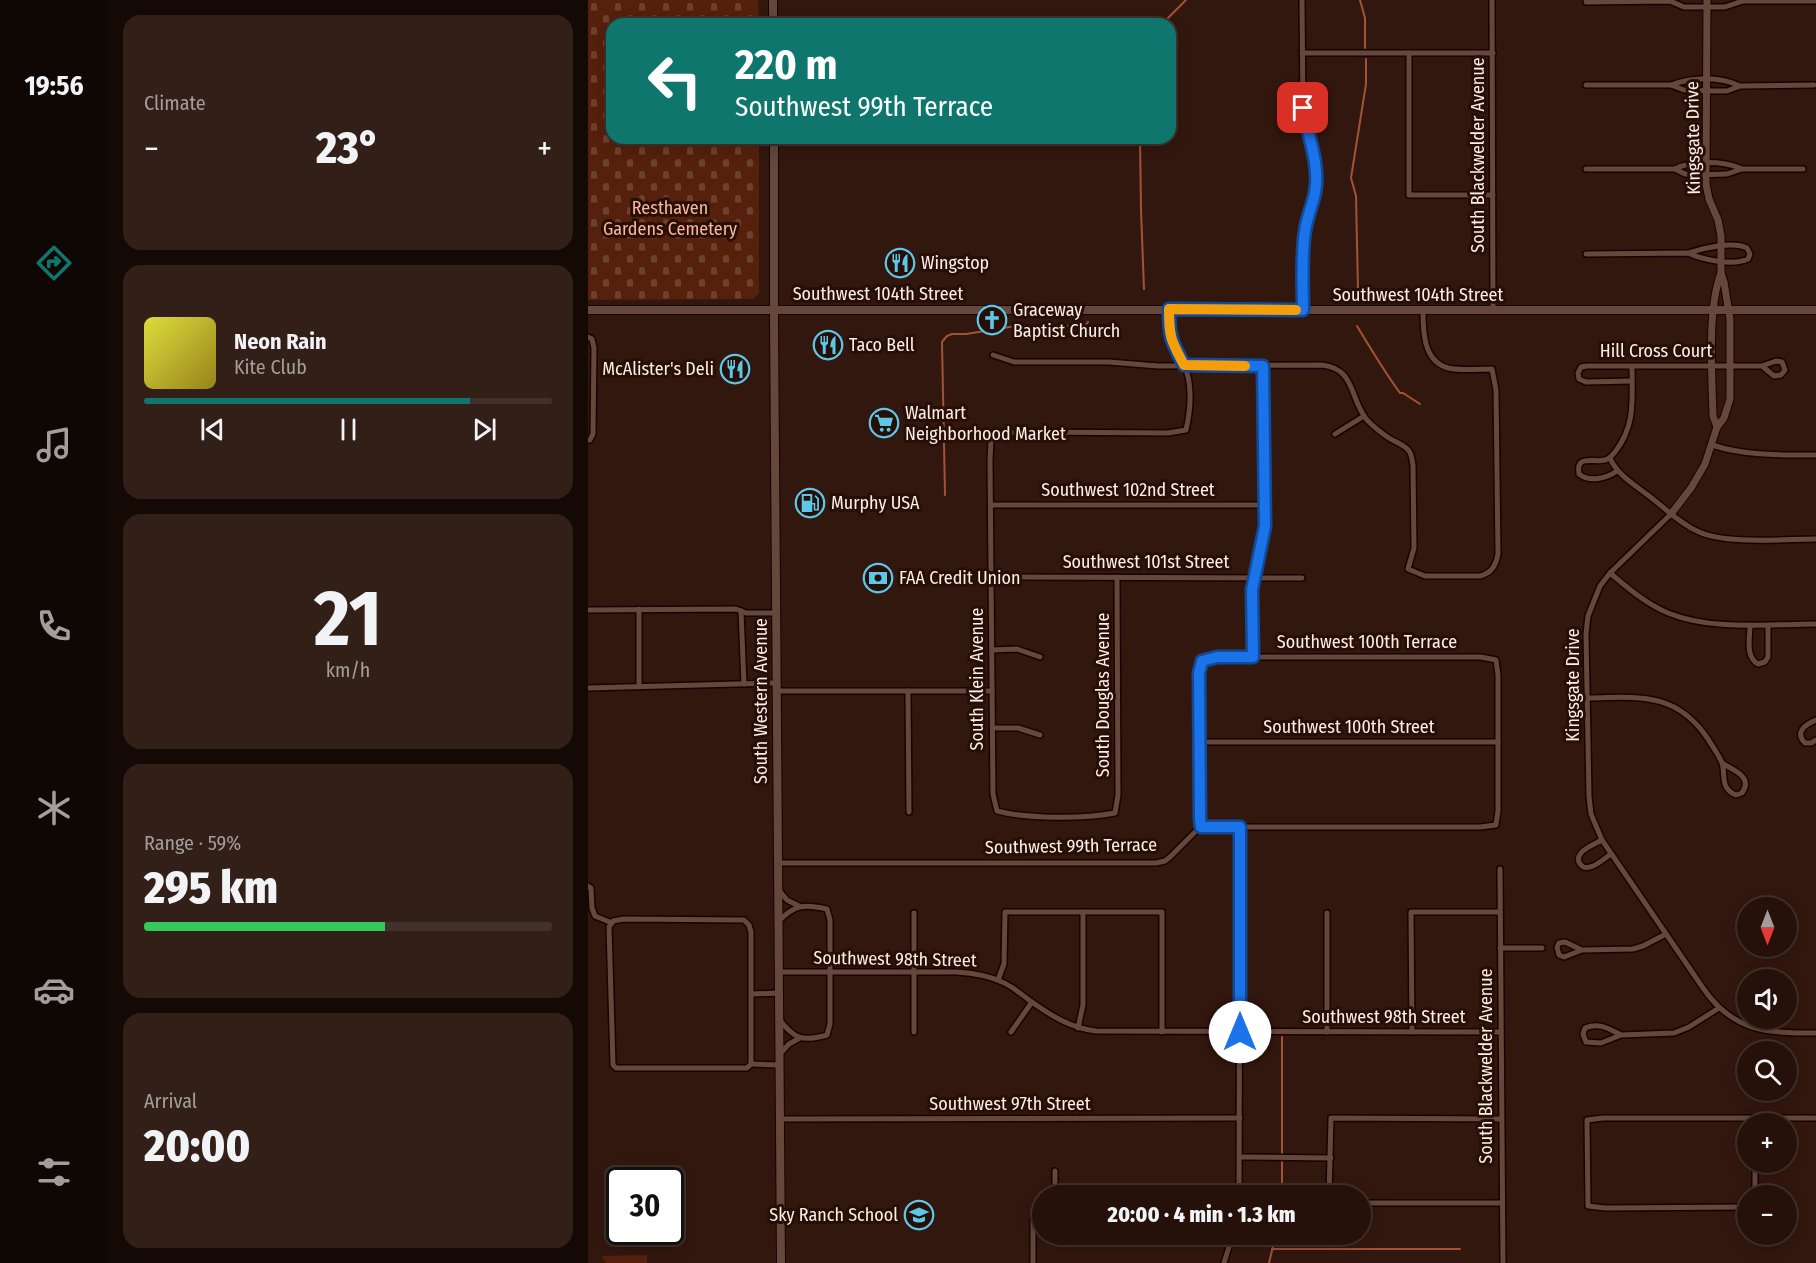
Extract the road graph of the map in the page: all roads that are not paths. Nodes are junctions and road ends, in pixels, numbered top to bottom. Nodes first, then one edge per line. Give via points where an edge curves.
1 (773, 0) edge
2 (1302, 0) edge
3 (1492, 0) edge
4 (1672, 1) edge
5 (1740, 1) edge
6 (1587, 2) dead end
7 (1816, 2) edge
8 (1707, 3) edge
9 (773, 18) edge
10 (1302, 53) junction
11 (1409, 53) junction
12 (1493, 53) junction
13 (1707, 80) junction
14 (1586, 85) dead end
15 (1671, 85) junction
16 (1814, 85) dead end
17 (1740, 86) junction
18 (1707, 91) junction
19 (774, 144) edge
20 (1707, 164) junction
21 (1675, 169) junction
22 (1742, 169) junction
23 (1803, 169) dead end
24 (1586, 170) dead end
25 (1707, 174) junction
26 (1493, 195) junction
27 (1720, 247) junction
28 (1688, 253) junction
29 (1587, 254) dead end
30 (1720, 261) junction
31 (1720, 273) junction
32 (774, 309) junction
33 (1169, 309) junction
34 (588, 310) edge
35 (1303, 310) junction
36 (1423, 310) junction
37 (1493, 310) junction
38 (1714, 310) junction
39 (1729, 310) junction
40 (1816, 310) edge
41 (588, 337) edge
42 (993, 355) dead end
43 (1184, 365) junction
44 (1263, 366) junction
45 (1712, 366) junction
46 (1730, 366) junction
47 (1762, 366) dead end
48 (1632, 367) junction
49 (1632, 381) junction
50 (1364, 416) junction
51 (1717, 427) junction
52 (1335, 434) dead end
53 (588, 440) edge
54 (1712, 445) junction
55 (1816, 455) edge
56 (1610, 458) junction
57 (1617, 471) junction
58 (991, 505) junction
59 (1264, 505) junction
60 (1671, 514) junction
61 (1816, 539) edge
62 (1610, 573) junction
63 (991, 577) junction
64 (1117, 577) junction
65 (1254, 577) junction
66 (1302, 578) dead end
67 (639, 609) junction
68 (588, 610) edge
69 (741, 611) junction
70 (776, 613) junction
71 (1768, 624) junction
72 (1816, 624) edge
73 (1750, 625) junction
74 (992, 650) junction
75 (1040, 657) dead end
76 (1253, 657) junction
77 (744, 684) junction
78 (639, 687) junction
79 (776, 687) junction
80 (588, 688) edge
81 (908, 691) junction
82 (992, 691) junction
83 (1587, 698) junction
84 (1816, 720) edge
85 (993, 728) junction
86 (1040, 735) dead end
87 (1816, 740) edge
88 (1200, 742) junction
89 (1498, 742) junction
90 (1722, 762) junction
91 (997, 811) joint
92 (909, 812) dead end
93 (1201, 827) junction
94 (1240, 827) junction
95 (1602, 840) junction
96 (1611, 854) junction
97 (777, 862) junction
98 (1500, 869) dead end
99 (588, 886) edge
100 (778, 889) junction
101 (799, 906) junction
102 (1083, 912) junction
103 (1500, 912) junction
104 (1327, 913) dead end
105 (914, 914) dead end
106 (778, 922) junction
107 (612, 923) junction
108 (1666, 934) junction
109 (1500, 948) junction
110 (1542, 948) dead end
111 (1582, 950) dead end
112 (778, 972) junction
113 (830, 972) junction
114 (914, 973) junction
115 (998, 980) junction
116 (778, 993) junction
117 (752, 994) junction
118 (1032, 1002) junction
119 (1719, 1008) junction
120 (779, 1019) junction
121 (1078, 1028) junction
122 (914, 1032) dead end
123 (1011, 1032) dead end
124 (1162, 1032) junction
125 (1240, 1032) junction
126 (1327, 1032) junction
127 (1412, 1032) junction
128 (1500, 1032) junction
129 (1816, 1033) edge
130 (1621, 1035) junction
131 (800, 1038) junction
132 (779, 1054) junction
133 (751, 1064) junction
134 (779, 1065) junction
135 (1240, 1118) junction
136 (1816, 1118) edge
137 (780, 1119) junction
138 (1501, 1119) junction
139 (1797, 1119) edge
140 (1737, 1121) edge
141 (1240, 1157) junction
142 (1331, 1158) junction
143 (1055, 1171) dead end
144 (1054, 1185) edge
145 (1239, 1185) edge
146 (1330, 1185) edge
147 (1371, 1203) edge
148 (1502, 1203) junction
149 (1737, 1207) edge
150 (1033, 1245) edge
151 (1230, 1245) edge
152 (781, 1263) edge
153 (1033, 1263) edge
154 (1224, 1263) edge
155 (1503, 1263) edge

1 - 9 main road
2 - 10 street
3 - 12 street, South Blackwelder Avenue
4 - 6 street
4 - 8 street via 1684,7
5 - 7 street
5 - 8 street via 1728,6
8 - 13 street, Kingsgate Drive
10 - 11 street
10 - 35 street via 1303,108 1316,171 1303,242
11 - 12 street
11 - 26 street via 1409,195
12 - 26 street, South Blackwelder Avenue
13 - 15 street via 1684,80
13 - 17 street via 1728,80
13 - 18 street, Kingsgate Drive
14 - 15 street
15 - 18 street
16 - 17 street
17 - 18 street
18 - 20 street, Kingsgate Drive
19 - 32 main road, South Western Avenue
20 - 21 street via 1686,164
20 - 22 street via 1729,164
20 - 25 street, Kingsgate Drive
21 - 24 street
21 - 25 street via 1685,174
22 - 23 street
22 - 25 street
25 - 27 street, Kingsgate Drive
26 - 37 street, South Blackwelder Avenue
27 - 28 street
27 - 30 street, Kingsgate Drive
27 - 30 street via 1744,246 1750,254 1742,261
28 - 29 street
28 - 30 street
30 - 31 street, Kingsgate Drive
31 - 38 street, Kingsgate Drive
31 - 39 street, Kingsgate Drive
32 - 33 main road, Southwest 104th Street
32 - 34 main road, Southwest 104th Street
32 - 70 main road, South Western Avenue
33 - 35 main road, Southwest 104th Street
33 - 43 street via 1170,339
35 - 36 main road, Southwest 104th Street
36 - 37 main road, Southwest 104th Street
36 - 50 street via 1425,342 1437,361 1450,368 1492,369 1496,390 1498,546 1491,571 1476,576 1425,576 1408,569 1414,548 1412,460 1407,449
37 - 38 main road, Southwest 104th Street
38 - 39 main road, Southwest 104th Street
38 - 45 street, Kingsgate Drive
39 - 40 main road, Southwest 104th Street
39 - 46 street, Kingsgate Drive
41 - 53 street via 594,348 594,434
42 - 43 street via 1014,362
43 - 44 street
43 - 58 street, South Klein Avenue via 1191,392 1186,430 1028,432 991,438
44 - 50 street via 1322,365 1338,369 1349,381
44 - 59 street
45 - 46 street, Hill Cross Court
45 - 48 street, Hill Cross Court
45 - 51 street, Kingsgate Drive via 1713,416
46 - 47 street, Hill Cross Court
46 - 51 street, Kingsgate Drive via 1728,408
48 - 49 street
48 - 49 street, Hill Cross Court via 1583,366 1578,373 1586,382
49 - 56 street via 1629,429
50 - 52 street
51 - 54 street, Kingsgate Drive
54 - 55 street via 1753,454
54 - 60 street, Kingsgate Drive via 1696,481
56 - 57 street
56 - 57 street via 1581,462 1579,474 1585,478 1605,478
57 - 60 street
58 - 59 street, Southwest 102nd Street
58 - 63 street, South Klein Avenue
59 - 65 street via 1264,533
60 - 61 street via 1711,537
60 - 62 street, Kingsgate Drive
62 - 73 street via 1667,613 1701,623
62 - 83 street, Kingsgate Drive via 1588,616
63 - 64 street, Southwest 101st Street
63 - 74 street, South Klein Avenue
64 - 65 street, Southwest 101st Street
64 - 91 street, South Douglas Avenue via 1115,813 1015,816
65 - 66 street, Southwest 101st Street
65 - 76 street
67 - 68 street
67 - 69 street
67 - 78 street
69 - 70 street
69 - 77 street
70 - 79 main road, South Western Avenue
71 - 72 street
71 - 73 street
71 - 73 street via 1768,657 1761,664 1751,659
74 - 75 street via 1017,650
74 - 82 street, South Klein Avenue
76 - 88 street, Southwest 100th Terrace via 1202,661
76 - 89 street, Southwest 100th Terrace via 1496,660
77 - 78 street
77 - 79 street
78 - 80 street
79 - 81 street
79 - 97 main road, South Western Avenue
81 - 82 street
81 - 92 street
82 - 85 street, South Klein Avenue
83 - 90 street via 1641,697 1667,703 1696,723
83 - 95 street, Kingsgate Drive via 1589,802
84 - 87 street via 1800,734 1805,743
85 - 86 street via 1018,728
85 - 91 street, South Klein Avenue via 993,794
88 - 89 street, Southwest 100th Street
88 - 93 street
89 - 94 street via 1496,825
90 - 90 street via 1723,778 1730,791 1742,793 1746,784 1740,773
93 - 94 street
93 - 97 street, Southwest 99th Terrace via 1167,860 1156,863
94 - 125 street
95 - 96 street, Kingsgate Drive
95 - 96 street via 1580,854 1580,864 1590,867
96 - 108 street, Kingsgate Drive
97 - 100 main road, South Western Avenue
98 - 103 street, South Blackwelder Avenue
99 - 107 street via 594,916
100 - 101 street
100 - 106 main road, South Western Avenue
101 - 106 street
101 - 113 street via 827,909
102 - 115 street via 1005,912 1004,960
102 - 121 street via 1083,999
102 - 124 street via 1162,912
103 - 109 street, South Blackwelder Avenue
103 - 127 street via 1411,912
104 - 126 street
105 - 114 street
106 - 112 main road, South Western Avenue
107 - 117 street via 624,919 744,920 751,932
107 - 133 street via 609,927 613,1065 747,1068
108 - 111 street via 1633,949
108 - 119 street, Kingsgate Drive
109 - 110 street
109 - 128 street, South Blackwelder Avenue
112 - 113 street, Southwest 98th Street
112 - 116 main road, South Western Avenue
113 - 114 street, Southwest 98th Street
113 - 131 street via 827,1035
114 - 115 street, Southwest 98th Street via 971,973
114 - 122 street
115 - 118 street, Southwest 98th Street
116 - 117 street
116 - 120 main road, South Western Avenue
117 - 133 street
118 - 121 street, Southwest 98th Street
118 - 123 street
119 - 129 street, Kingsgate Drive via 1757,1030
119 - 130 street via 1674,1033
120 - 131 street via 788,1032
120 - 132 main road, South Western Avenue
121 - 124 street, Southwest 98th Street
124 - 125 street, Southwest 98th Street
125 - 126 street, Southwest 98th Street
125 - 135 street
126 - 127 street, Southwest 98th Street
127 - 128 street, Southwest 98th Street
128 - 138 street, South Blackwelder Avenue
130 - 130 street via 1602,1026 1587,1026 1583,1034 1586,1042 1591,1043
131 - 132 street
132 - 134 main road, South Western Avenue
133 - 134 street
134 - 137 main road, South Western Avenue
135 - 137 street, Southwest 97th Street
135 - 141 street
136 - 139 street
137 - 152 main road, South Western Avenue
138 - 142 street via 1330,1118
138 - 148 street, South Blackwelder Avenue
140 - 149 street via 1587,1120 1588,1206
141 - 142 street
141 - 145 street
142 - 146 street
143 - 144 street
147 - 148 street
148 - 155 street, South Blackwelder Avenue
150 - 153 street
151 - 154 street

